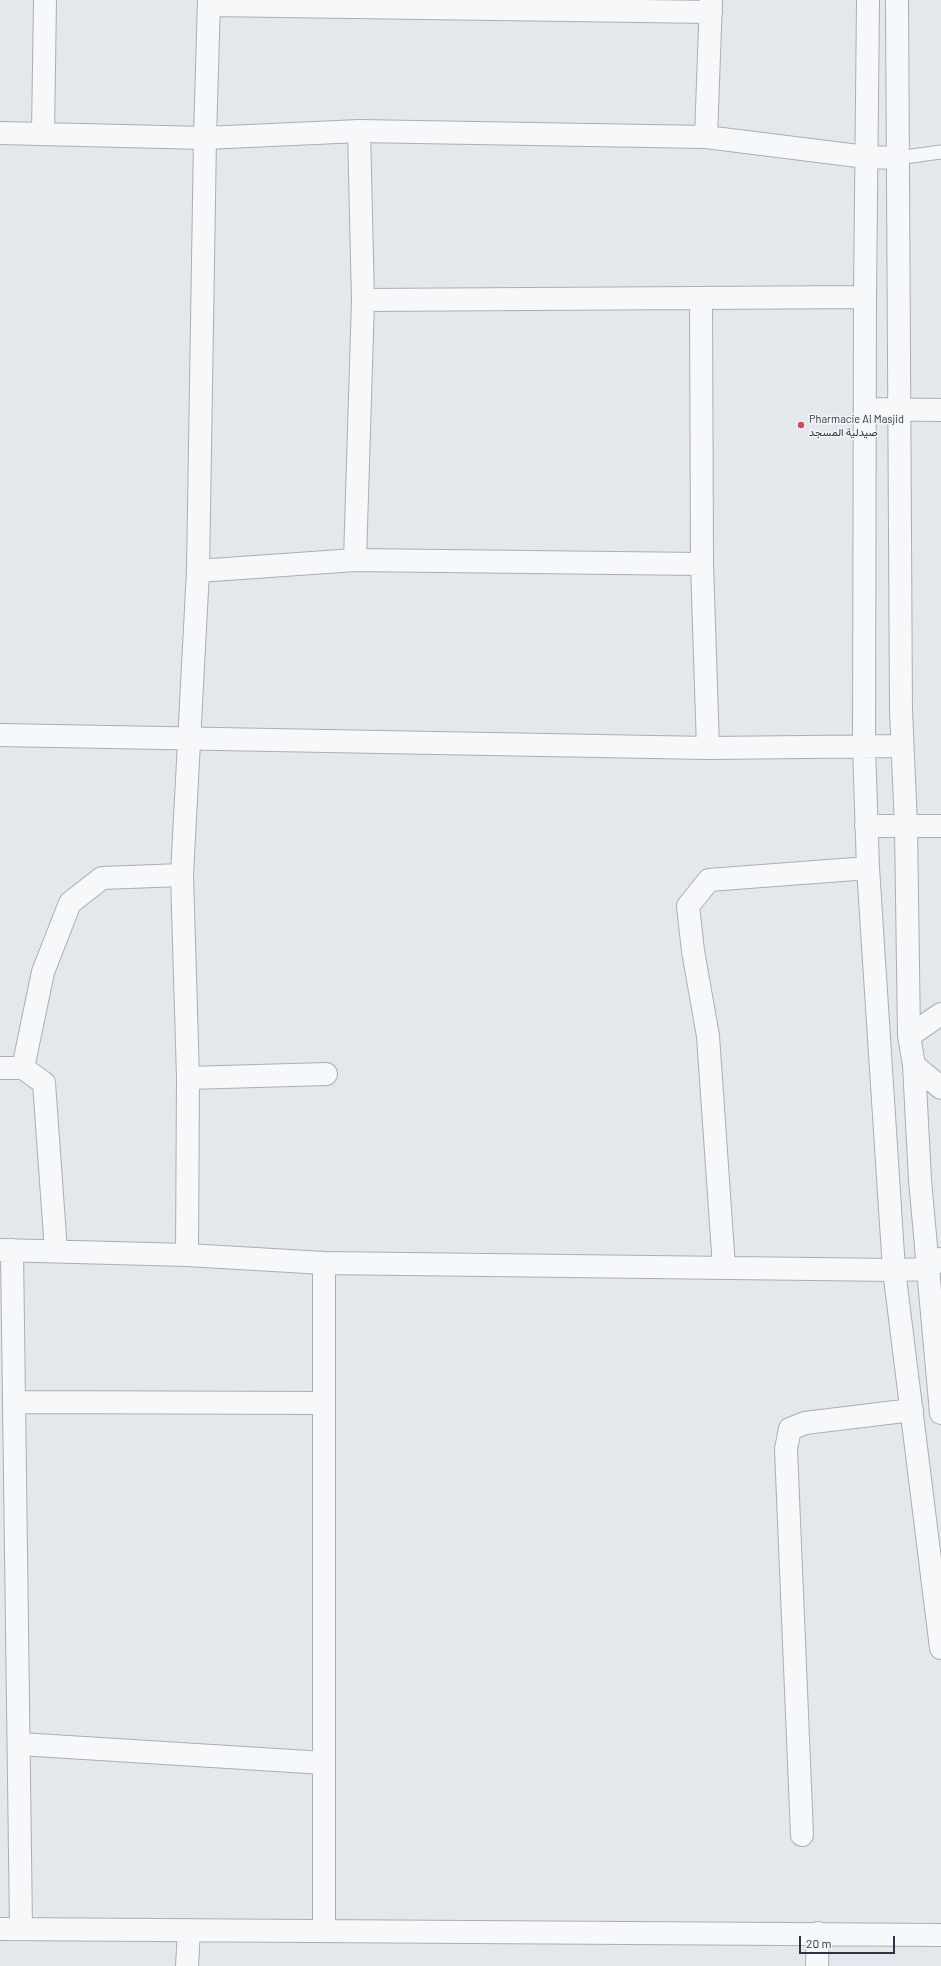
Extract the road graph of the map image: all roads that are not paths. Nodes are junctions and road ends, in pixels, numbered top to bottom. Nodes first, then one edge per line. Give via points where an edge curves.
1 (45, 0) edge
2 (868, 0) edge
3 (897, 0) edge
4 (209, 2) edge
5 (381, 4) edge
6 (711, 6) edge
7 (359, 130) junction
8 (0, 133) edge
9 (43, 134) junction
10 (706, 137) junction
11 (204, 138) junction
12 (941, 152) edge
13 (866, 157) junction
14 (898, 158) junction
15 (865, 298) junction
16 (701, 299) junction
17 (363, 300) junction
18 (865, 409) junction
19 (899, 410) junction
20 (941, 410) edge
21 (356, 560) junction
22 (702, 564) junction
23 (198, 570) junction
24 (0, 735) edge
25 (188, 739) junction
26 (902, 746) junction
27 (864, 747) junction
28 (708, 748) junction
29 (866, 826) junction
30 (906, 826) junction
31 (941, 826) edge
32 (868, 868) junction
33 (182, 875) junction
34 (941, 1014) edge
35 (910, 1036) junction
36 (914, 1065) junction
37 (0, 1068) edge
38 (24, 1068) junction
39 (326, 1074) dead end
40 (188, 1078) junction
41 (941, 1088) edge
42 (6, 1250) edge
43 (56, 1251) junction
44 (187, 1255) junction
45 (324, 1263) junction
46 (934, 1263) edge
47 (724, 1268) junction
48 (894, 1270) junction
49 (15, 1402) junction
50 (324, 1402) junction
51 (912, 1410) junction
52 (941, 1413) edge
53 (939, 1623) edge
54 (941, 1648) edge
55 (20, 1744) junction
56 (324, 1763) junction
57 (802, 1835) dead end
58 (10, 1929) edge
59 (189, 1930) junction
60 (324, 1931) junction
61 (818, 1933) junction
62 (941, 1935) edge
63 (187, 1966) edge
64 (817, 1966) edge

1 - 9 street
2 - 13 street
3 - 14 street
4 - 5 street
4 - 11 street
5 - 6 street
6 - 10 street
7 - 10 street
7 - 11 street
7 - 17 street
8 - 9 street
9 - 11 street
10 - 13 street
11 - 23 street
12 - 14 lane
13 - 14 street
13 - 15 street
14 - 19 street
15 - 16 street
15 - 18 street
16 - 17 street
16 - 22 street
17 - 21 street
18 - 19 street
18 - 27 street
19 - 20 street
19 - 26 street
21 - 22 street
21 - 23 street
22 - 28 street
23 - 25 street
24 - 25 street
25 - 28 street
25 - 33 street
26 - 27 street
26 - 30 street
27 - 28 street
27 - 29 street
29 - 30 street
29 - 32 street
30 - 31 street
30 - 35 street
32 - 47 street via 709,880 688,906 708,1036
32 - 48 street
33 - 38 street via 102,878 70,903 43,972
33 - 40 street
34 - 35 street
35 - 36 street
36 - 41 street
36 - 46 street via 920,1180
37 - 38 street
38 - 43 street via 44,1083
39 - 40 street
40 - 44 street
42 - 43 street
42 - 49 street
43 - 44 street
44 - 45 street
45 - 47 street
45 - 50 street
46 - 48 street
46 - 52 street
47 - 48 street
48 - 51 street
49 - 50 street
49 - 55 street
50 - 56 street
51 - 53 street
51 - 57 street via 804,1423 790,1429 786,1449
53 - 54 street
55 - 56 street
55 - 58 street
56 - 60 street
58 - 59 street
59 - 60 street
59 - 63 street
60 - 61 street
61 - 62 street
61 - 64 street

